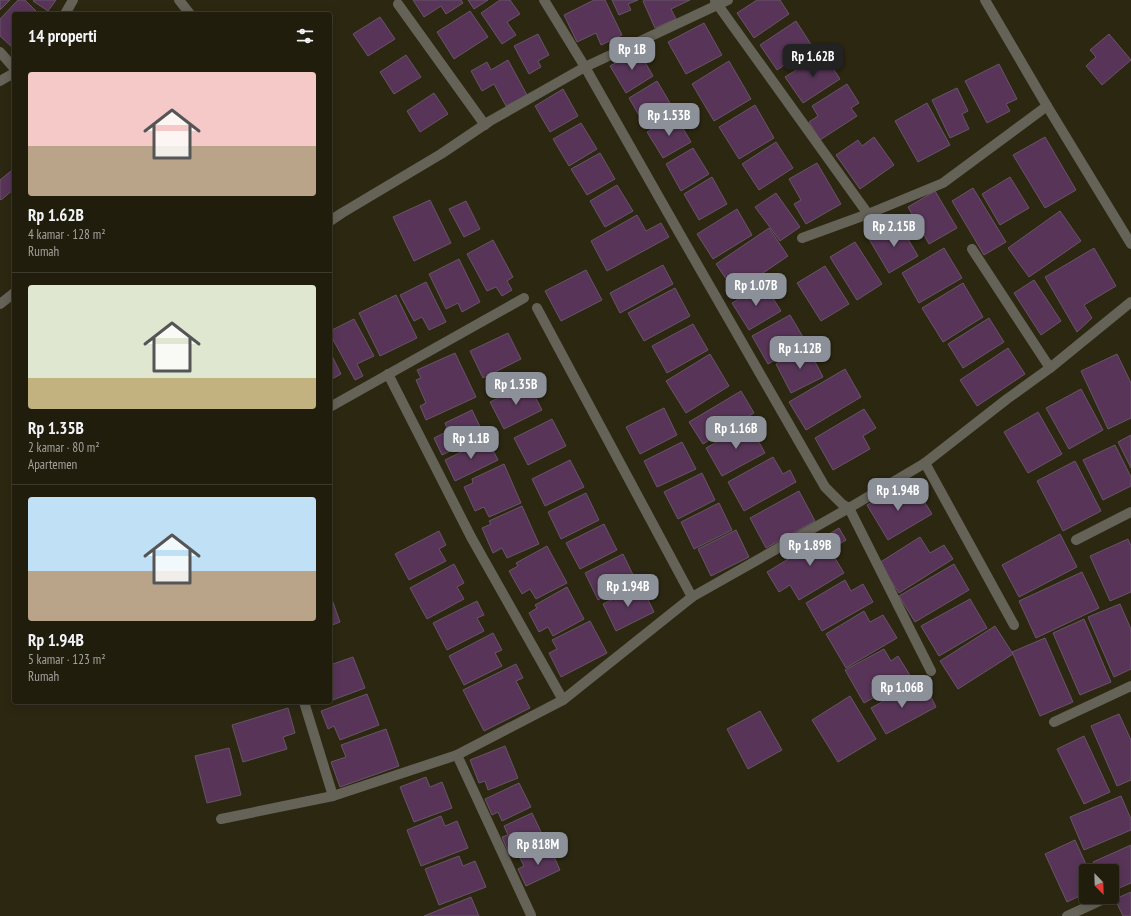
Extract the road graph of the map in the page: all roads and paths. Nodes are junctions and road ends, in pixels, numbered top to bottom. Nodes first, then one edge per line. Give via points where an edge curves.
1 (74, 0) edge
2 (179, 0) edge
3 (544, 0) edge
4 (728, 0) edge
5 (985, 0) edge
6 (716, 3) edge
7 (398, 4) dead end
8 (66, 12) edge
9 (188, 12) edge
10 (0, 52) edge
11 (12, 66) edge
12 (585, 67) junction
13 (12, 74) edge
14 (0, 81) edge
15 (1047, 106) junction
16 (485, 125) junction
17 (868, 214) junction
18 (332, 220) edge
19 (802, 238) dead end
20 (1131, 244) edge
21 (972, 249) dead end
22 (12, 295) edge
23 (524, 298) dead end
24 (1131, 302) edge
25 (0, 304) edge
26 (537, 308) dead end
27 (1050, 368) junction
28 (388, 374) junction
29 (332, 405) edge
30 (926, 463) junction
31 (849, 508) junction
32 (1131, 512) edge
33 (1076, 540) dead end
34 (692, 597) junction
35 (1014, 625) dead end
36 (931, 671) dead end
37 (1131, 686) edge
38 (563, 700) junction
39 (305, 704) edge
40 (1054, 722) dead end
41 (457, 755) junction
42 (333, 796) junction
43 (220, 819) dead end
44 (1093, 904) edge
45 (531, 915) dead end
46 (1067, 916) edge

1 - 8 street
2 - 9 street
3 - 12 street
4 - 6 street
5 - 15 street
6 - 12 street
6 - 17 street
7 - 16 street
10 - 11 street
12 - 16 street
12 - 31 street via 825,488
13 - 14 street
15 - 17 street via 943,183
15 - 20 street
16 - 18 street
17 - 19 street
21 - 27 street
22 - 25 street
23 - 28 street
24 - 27 street
26 - 34 street
27 - 30 street
28 - 29 street
28 - 38 street via 471,537
30 - 31 street
30 - 35 street
31 - 34 street
31 - 36 street
32 - 33 street
34 - 38 street
37 - 40 street
38 - 41 street
39 - 42 street
41 - 42 street
41 - 45 street
42 - 43 street
44 - 46 street

